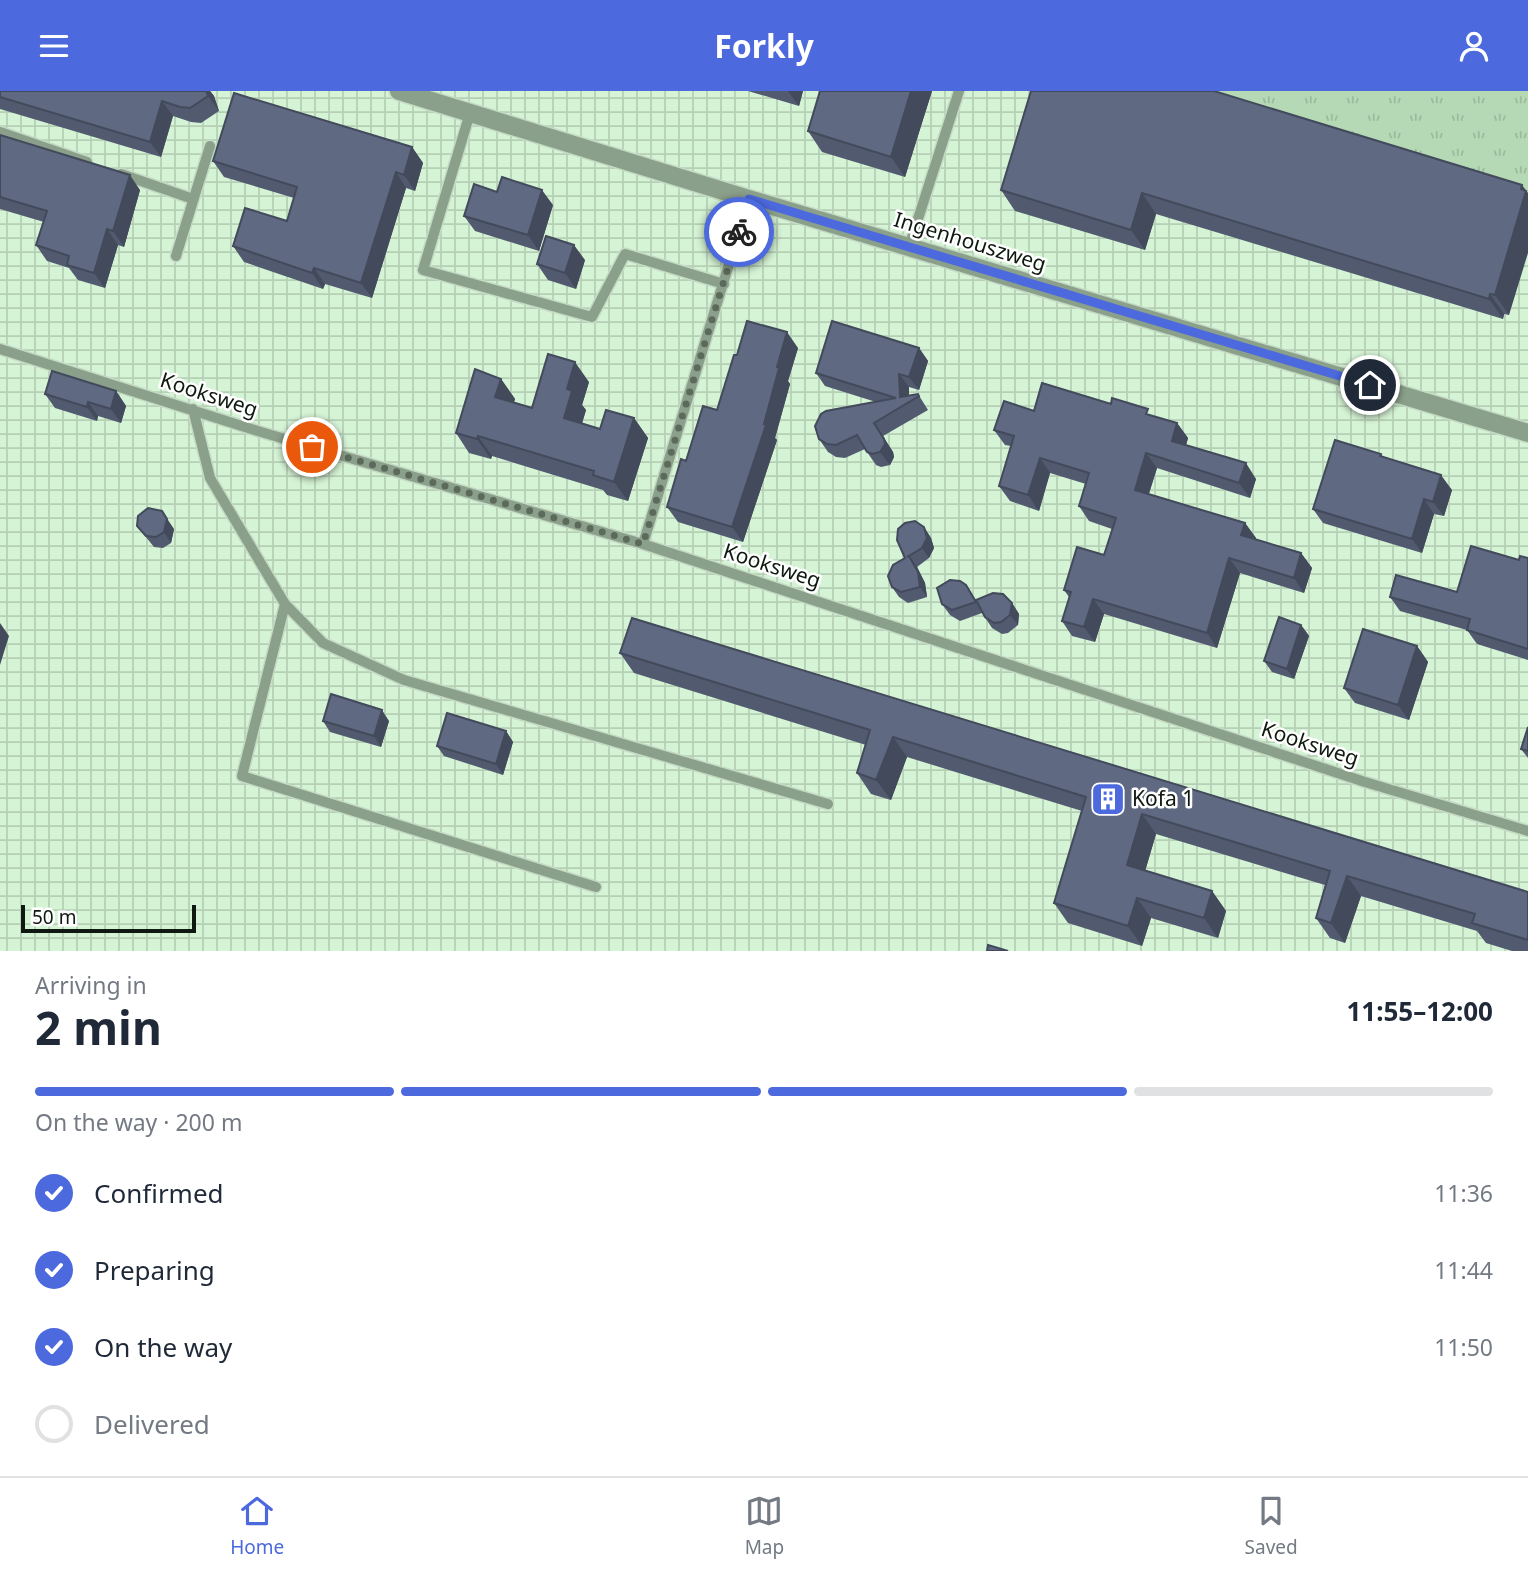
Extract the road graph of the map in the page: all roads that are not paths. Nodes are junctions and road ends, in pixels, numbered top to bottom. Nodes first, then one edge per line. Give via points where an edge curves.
1 (399, 91) edge
2 (959, 91) edge
3 (420, 94) edge
4 (470, 113) junction
5 (0, 132) edge
6 (210, 146) dead end
7 (103, 168) edge
8 (116, 172) edge
9 (193, 199) junction
10 (749, 199) junction
11 (909, 247) junction
12 (176, 256) dead end
13 (724, 284) junction
14 (0, 349) edge
15 (193, 409) junction
16 (1528, 433) edge
17 (643, 544) junction
18 (285, 604) junction
19 (828, 804) dead end
20 (1528, 831) edge
21 (596, 887) dead end

1 - 3 street, Ingenhouszweg
2 - 11 lane
3 - 4 street, Ingenhouszweg
4 - 10 street, Ingenhouszweg
4 - 13 lane via 423,270 592,317 625,254
5 - 7 lane
6 - 9 lane
8 - 9 lane
9 - 12 lane
10 - 11 street, Ingenhouszweg
10 - 13 lane
11 - 16 street, Ingenhouszweg
13 - 17 lane
14 - 15 lane, Kooksweg
15 - 17 lane, Kooksweg
15 - 18 lane via 210,478
17 - 20 lane, Kooksweg via 1365,782
18 - 19 lane via 323,643 404,680
18 - 21 lane via 242,776

